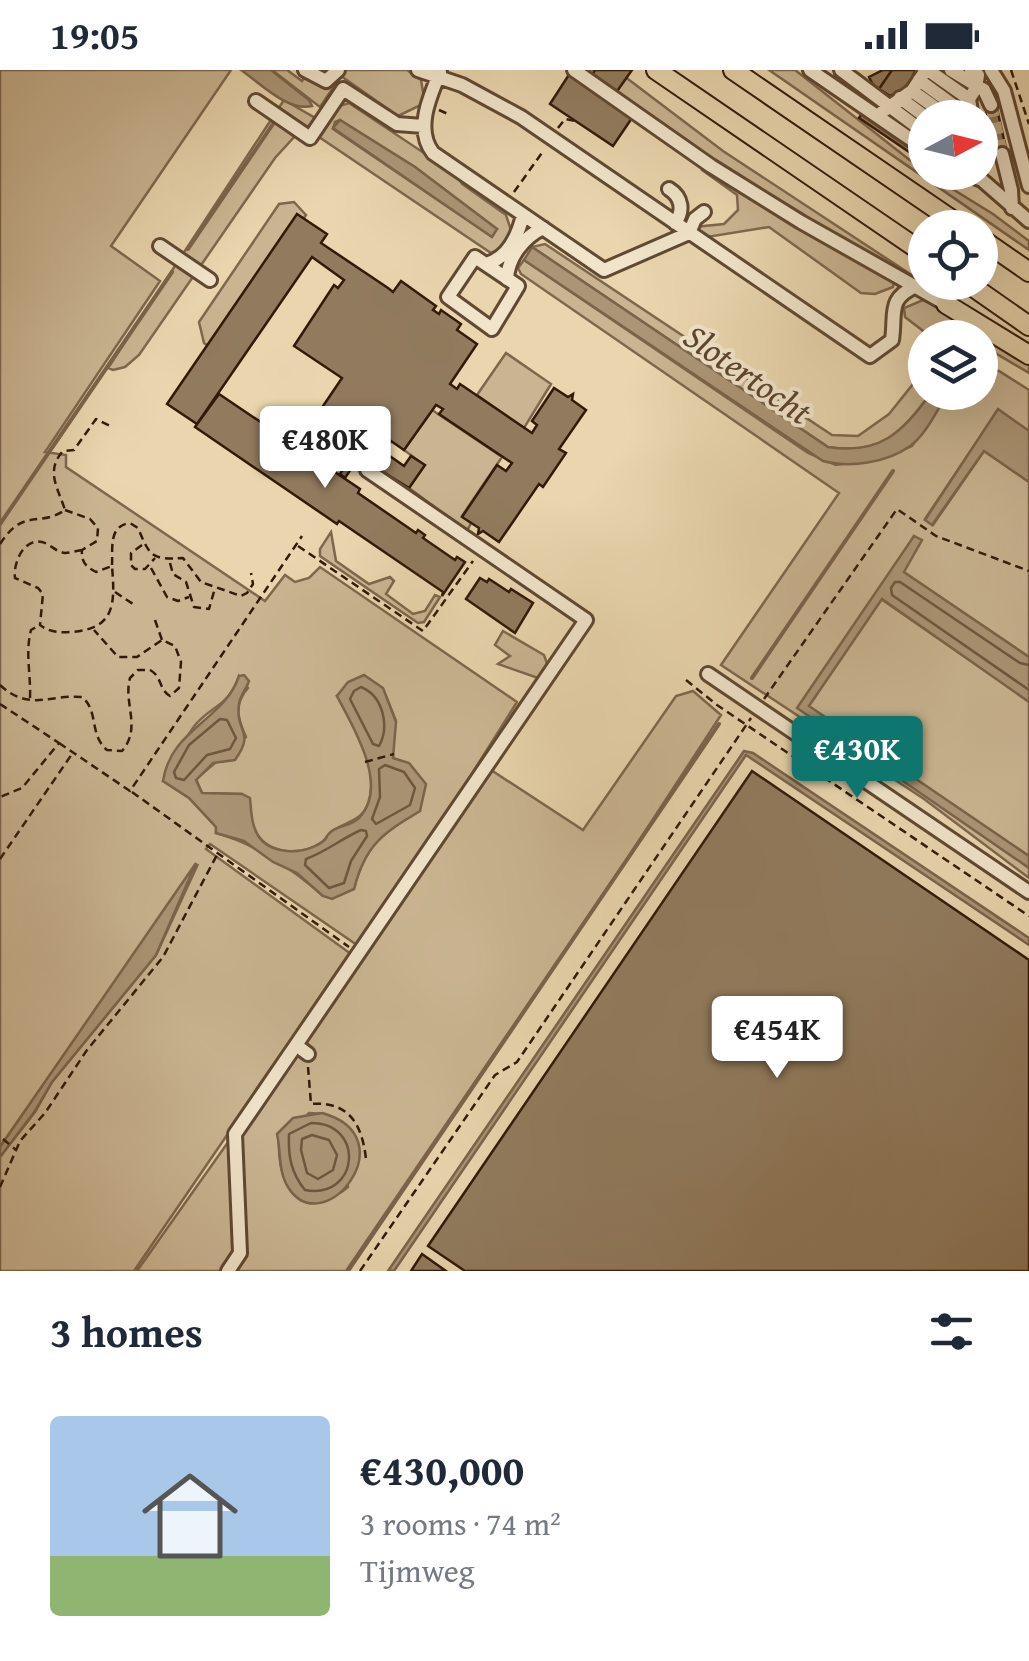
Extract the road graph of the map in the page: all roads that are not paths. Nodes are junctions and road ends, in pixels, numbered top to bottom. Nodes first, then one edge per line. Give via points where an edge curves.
1 (306, 70) edge
2 (338, 70) edge
3 (418, 70) edge
4 (574, 70) edge
5 (656, 70) edge
6 (733, 70) edge
7 (810, 70) edge
8 (841, 70) edge
9 (951, 70) edge
10 (971, 70) edge
11 (991, 70) edge
12 (439, 74) edge
13 (827, 75) edge
14 (917, 82) edge
15 (973, 94) junction
16 (944, 100) edge
17 (972, 100) tunnel mouth
18 (989, 100) edge
19 (256, 101) dead end
20 (882, 112) junction
21 (908, 125) edge
22 (423, 126) junction
23 (908, 134) edge
24 (1002, 154) tunnel mouth
25 (1029, 186) edge
26 (669, 189) dead end
27 (996, 190) edge
28 (1012, 208) junction
29 (938, 210) edge
30 (704, 212) dead end
31 (523, 215) junction
32 (1029, 221) edge
33 (675, 223) junction
34 (543, 228) junction
35 (689, 233) junction
36 (908, 242) edge
37 (160, 246) dead end
38 (998, 250) edge
39 (486, 264) junction
40 (1029, 272) edge
41 (507, 279) junction
42 (210, 280) dead end
43 (908, 282) edge
44 (908, 290) edge
45 (939, 300) edge
46 (992, 300) edge
47 (946, 304) joint
48 (1029, 326) edge
49 (1029, 355) edge
50 (367, 470) dead end
51 (708, 674) dead end
52 (1029, 892) edge
53 (228, 1271) edge

1 - 2 street via 326,81
3 - 12 street
4 - 43 street via 711,166
5 - 36 highway
6 - 29 highway
7 - 13 street
8 - 20 street
9 - 15 street
10 - 15 street via 978,75
11 - 25 street via 1004,91
12 - 22 street
12 - 33 street via 491,100
13 - 20 street
14 - 15 street
14 - 16 street
14 - 20 street
15 - 17 street
15 - 18 street via 984,90
19 - 22 street via 310,143 343,88 397,124
20 - 21 street
20 - 23 street
22 - 31 street via 433,153
24 - 28 street
26 - 33 street via 681,206
27 - 28 street
28 - 32 street
30 - 35 street
31 - 34 street
31 - 39 street via 501,259
33 - 35 street
34 - 35 street via 604,270
34 - 41 street via 525,240
35 - 44 street via 870,356 892,340 894,303
37 - 42 street
38 - 40 highway
39 - 41 street
39 - 41 street via 476,257 448,298 492,329 518,286
45 - 47 street
46 - 48 highway
47 - 49 highway
50 - 53 street via 586,620 359,954 302,1050 236,1134 240,1253
51 - 52 street

